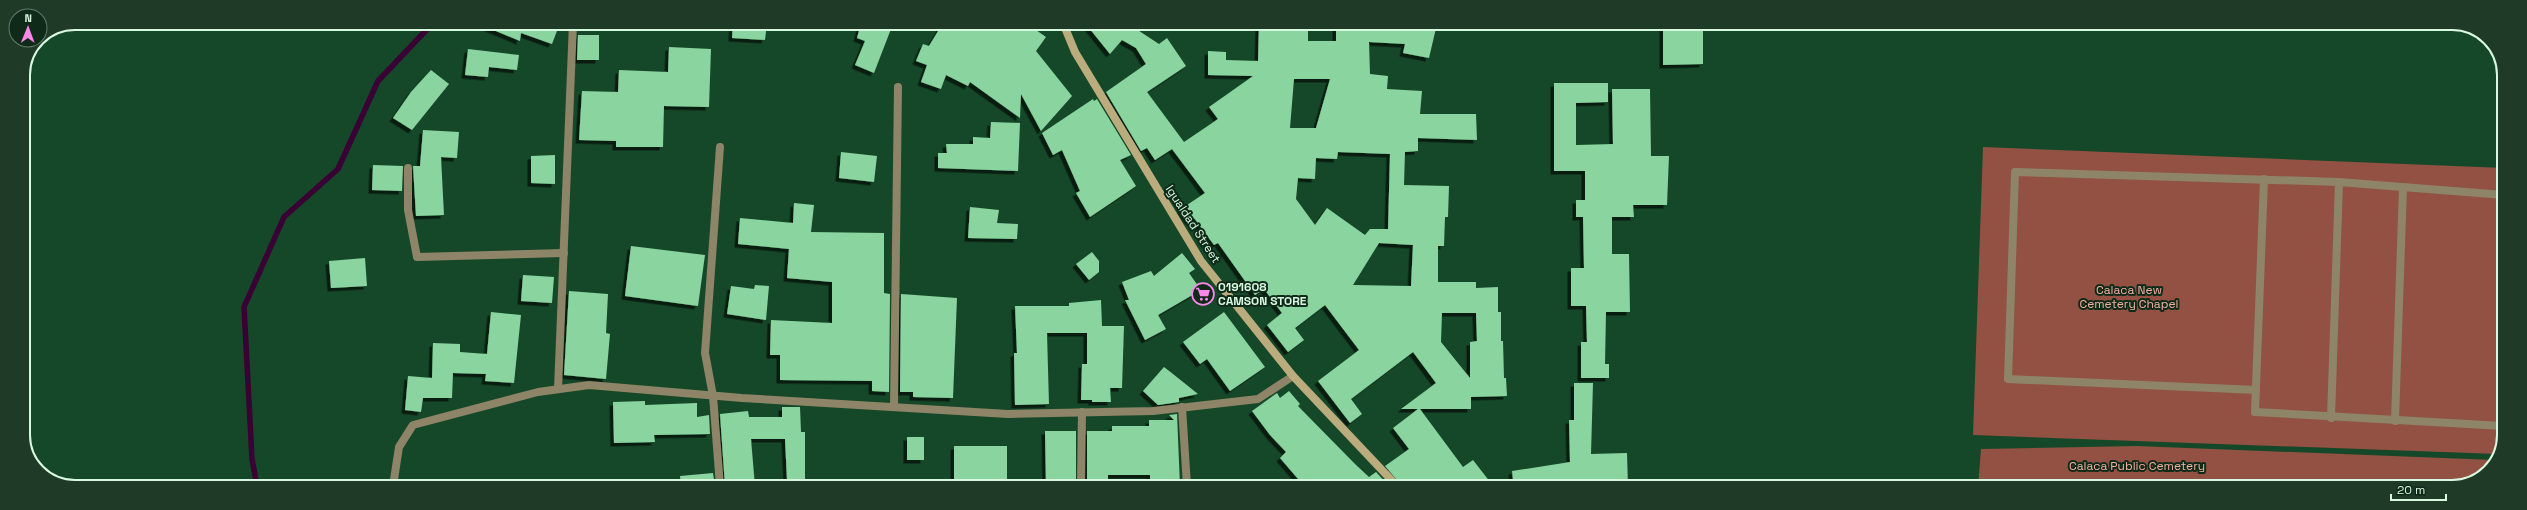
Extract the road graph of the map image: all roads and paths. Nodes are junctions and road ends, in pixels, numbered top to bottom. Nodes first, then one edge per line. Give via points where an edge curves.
1 (573, 30) edge
2 (1066, 30) edge
3 (898, 87) dead end
4 (720, 148) dead end
5 (408, 168) dead end
6 (2264, 179) junction
7 (2339, 182) junction
8 (2404, 187) junction
9 (2497, 194) edge
10 (564, 253) junction
11 (1293, 376) junction
12 (558, 389) junction
13 (2256, 390) junction
14 (713, 396) junction
15 (894, 406) junction
16 (1182, 407) junction
17 (1082, 412) junction
18 (2331, 418) junction
19 (2395, 421) junction
20 (2497, 426) edge
21 (394, 480) edge
22 (720, 480) edge
23 (1081, 480) edge
24 (1187, 480) edge
25 (1391, 480) edge

1 - 10 street
2 - 11 street, Igualdad Street via 1075,52 1201,261
3 - 15 street
4 - 14 street via 705,353
5 - 10 street via 408,210 417,257
6 - 7 street
6 - 13 street
6 - 13 street via 2016,172 2008,380
7 - 8 street
7 - 18 street
8 - 9 street
8 - 19 street
10 - 12 street
11 - 16 street via 1258,400
11 - 25 street, Igualdad Street
12 - 14 street via 589,385
12 - 21 street via 413,425 398,447
13 - 18 street via 2256,412
14 - 15 street
14 - 22 street
15 - 17 street via 1008,414
16 - 17 street
16 - 24 street
17 - 23 street
18 - 19 street
19 - 20 street

